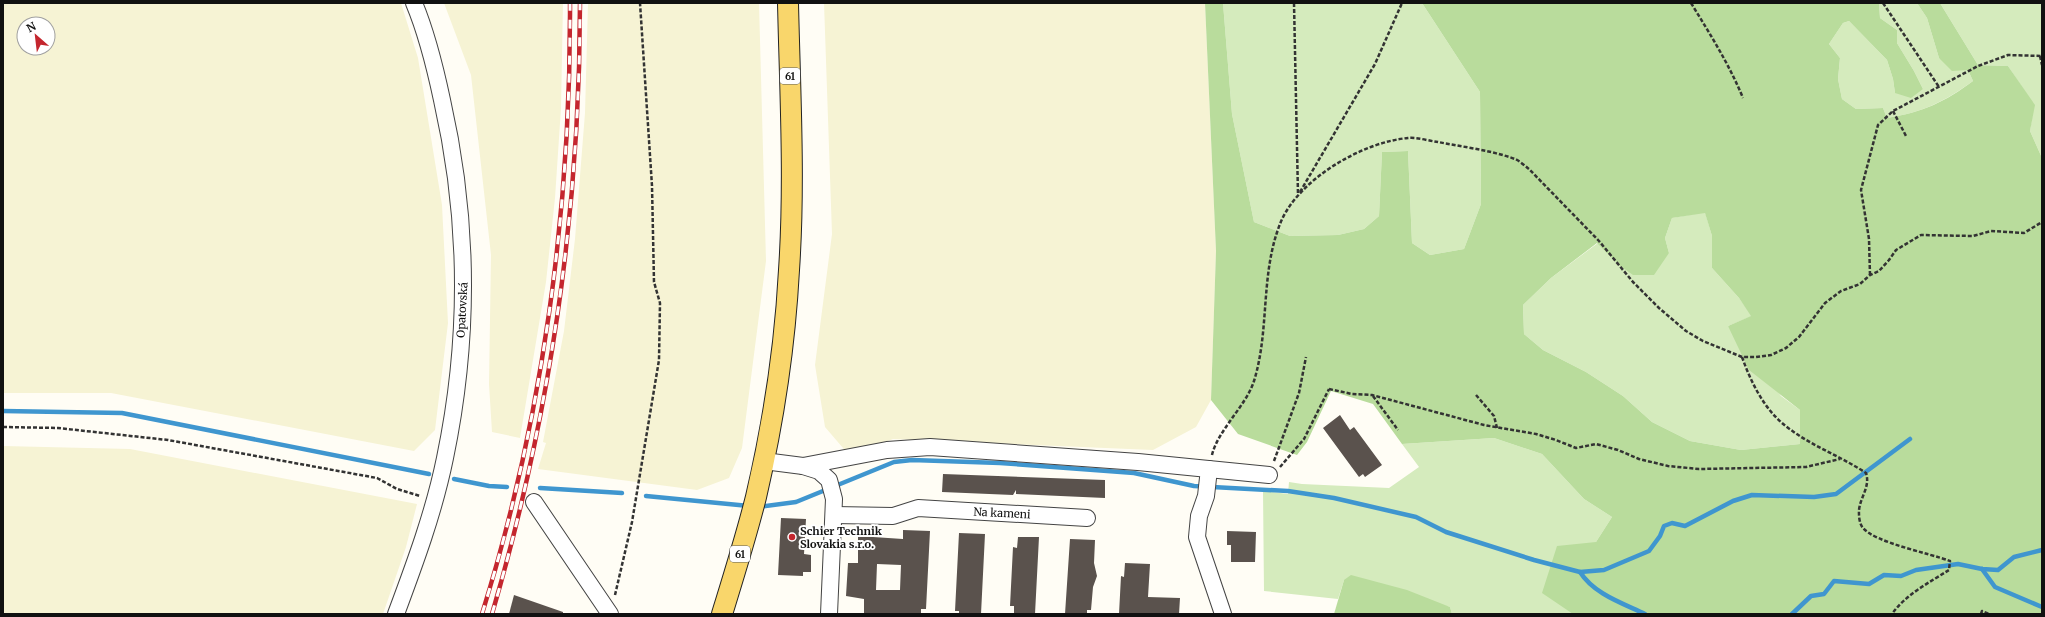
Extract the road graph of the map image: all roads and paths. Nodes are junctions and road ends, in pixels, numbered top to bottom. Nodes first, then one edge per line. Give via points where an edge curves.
1 (414, 3) edge
2 (640, 3) edge
3 (788, 3) edge
4 (1294, 3) edge
5 (1402, 3) edge
6 (1691, 3) edge
7 (1883, 3) edge
8 (2041, 56) edge
9 (2042, 65) edge
10 (1939, 87) junction
11 (1743, 98) dead end
12 (1893, 111) junction
13 (1906, 136) dead end
14 (1298, 195) junction
15 (2042, 222) edge
16 (1870, 275) junction
17 (1306, 357) dead end
18 (1742, 357) junction
19 (1476, 395) dead end
20 (1372, 396) junction
21 (3, 427) edge
22 (1498, 428) junction
23 (1398, 430) dead end
24 (1840, 459) junction
25 (1274, 460) dead end
26 (764, 462) junction
27 (803, 466) junction
28 (1269, 475) joint
29 (1207, 482) junction
30 (434, 501) junction
31 (534, 502) dead end
32 (834, 507) junction
33 (1087, 518) dead end
34 (614, 599) dead end
35 (396, 614) edge
36 (610, 614) edge
37 (722, 614) edge
38 (829, 614) edge
39 (1223, 614) edge
40 (1892, 614) edge
41 (1981, 614) edge
42 (1989, 614) edge

1 - 30 street, Opatovská via 434,65 453,149 462,227 464,280 460,363 450,433
2 - 34 path via 652,186 654,282 660,304 659,360 632,522
3 - 26 main road, 61 via 791,131 789,271 782,347
4 - 14 path
5 - 14 path via 1375,64
6 - 11 path via 1723,56
7 - 10 path
8 - 9 path
8 - 10 path via 2008,55 1978,66
10 - 12 path
12 - 13 path
12 - 16 path via 1878,125 1861,190 1869,239
14 - 18 path via 1317,178 1360,151 1392,140 1410,137 1501,154 1530,169 1599,241 1633,282 1686,331
14 - 29 path via 1286,209 1268,269 1265,328 1253,384 1213,451
15 - 16 path via 2024,233 1991,231 1973,236 1920,235 1896,250 1879,270
16 - 18 path via 1860,284 1841,292 1825,303 1786,348 1771,355
17 - 25 path via 1299,393
18 - 24 path via 1750,379 1766,405 1790,430
19 - 22 path via 1494,416
20 - 22 path
20 - 23 path
20 - 28 path via 1329,388 1304,439 1286,463
21 - 30 path via 58,428 168,440 377,478 397,489
22 - 24 path via 1549,438 1576,448 1596,444 1639,459 1684,468 1806,466
24 - 40 path via 1866,472 1868,484 1858,510 1864,529 1879,538 1950,561 1949,570 1924,586
26 - 27 street
26 - 37 main road, 61
27 - 29 street via 888,450 930,447 1019,452
27 - 32 street via 819,471 829,480
28 - 29 street
29 - 39 street via 1197,537
30 - 35 street, Opatovská
31 - 36 street
32 - 33 street, Na kameni via 893,516 918,508
32 - 38 street
41 - 42 path via 1982,611

